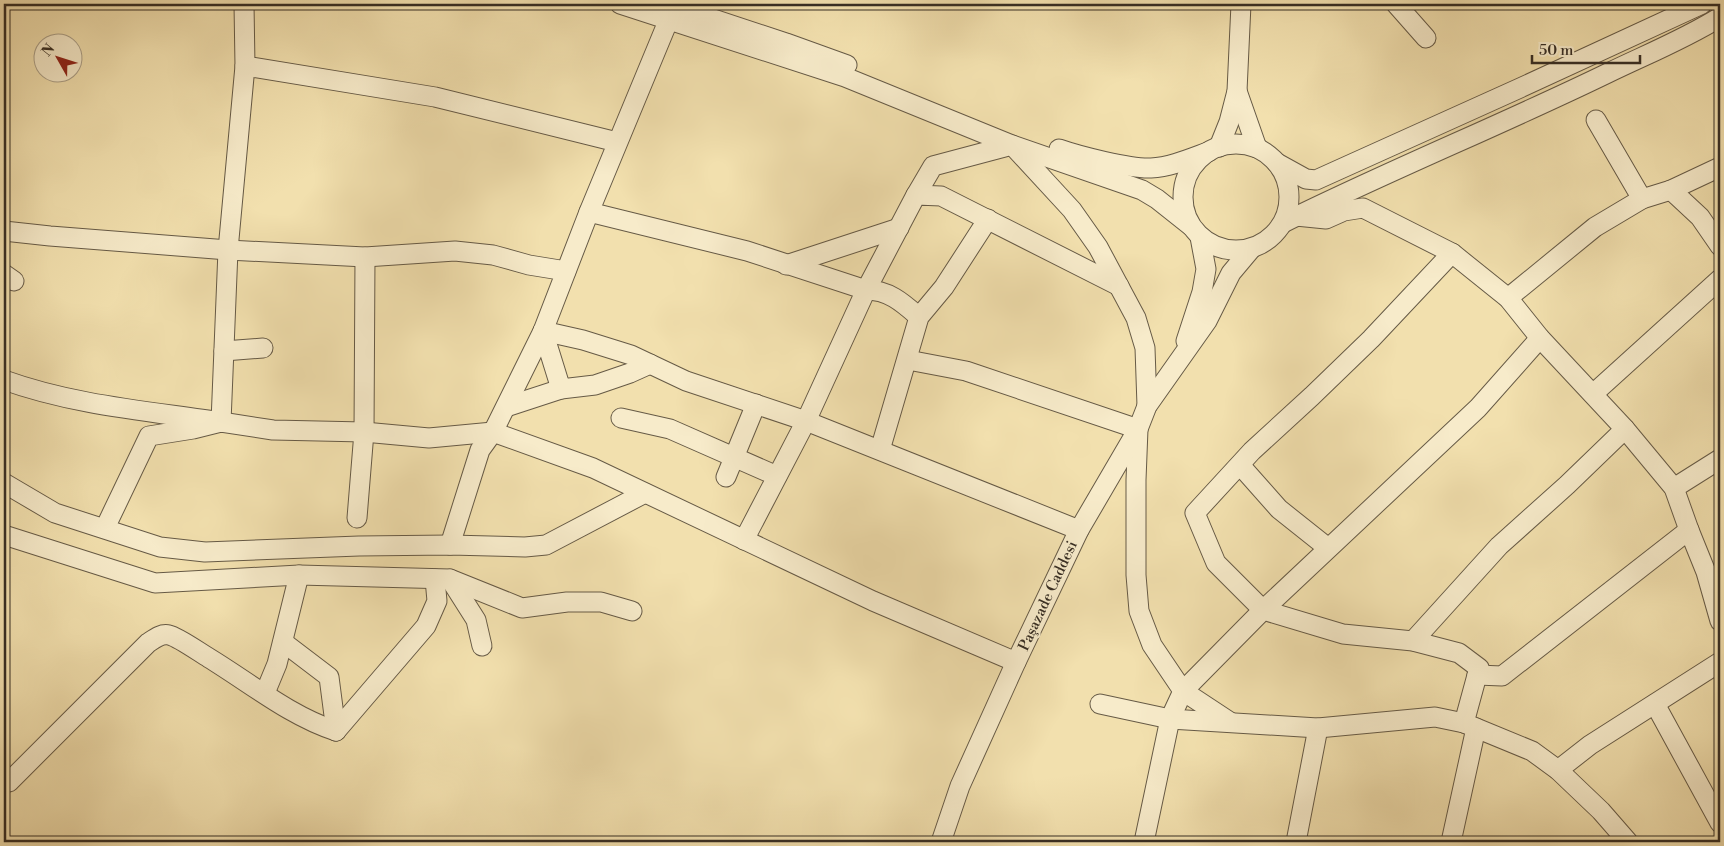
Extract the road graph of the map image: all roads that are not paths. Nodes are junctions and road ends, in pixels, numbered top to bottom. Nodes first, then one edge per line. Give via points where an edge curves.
1 (244, 4) edge
2 (620, 4) edge
3 (1241, 4) edge
4 (1396, 4) edge
5 (1702, 4) edge
6 (668, 12) edge
7 (1720, 16) edge
8 (1426, 38) dead end
9 (245, 66) junction
10 (1237, 91) junction
11 (1596, 120) dead end
12 (617, 142) junction
13 (1012, 145) junction
14 (1257, 148) junction
15 (1213, 150) junction
16 (1277, 163) junction
17 (1720, 167) edge
18 (1671, 190) junction
19 (916, 195) junction
20 (1642, 199) junction
21 (589, 212) junction
22 (988, 219) junction
23 (1290, 219) junction
24 (899, 228) junction
25 (4, 231) edge
26 (1196, 232) junction
27 (1720, 246) edge
28 (1252, 248) junction
29 (228, 250) junction
30 (1452, 253) junction
31 (366, 256) junction
32 (786, 265) junction
33 (566, 271) junction
34 (1720, 279) edge
35 (1119, 286) junction
36 (866, 290) junction
37 (1508, 298) junction
38 (919, 317) junction
39 (543, 332) junction
40 (1540, 338) junction
41 (264, 348) dead end
42 (224, 351) junction
43 (908, 360) junction
44 (1180, 362) junction
45 (650, 364) junction
46 (4, 380) edge
47 (561, 389) junction
48 (1592, 394) junction
49 (756, 404) junction
50 (1148, 406) junction
51 (506, 407) junction
52 (621, 418) dead end
53 (806, 421) junction
54 (220, 422) junction
55 (1138, 429) junction
56 (1625, 429) junction
57 (364, 432) junction
58 (493, 432) junction
59 (880, 450) junction
60 (734, 457) junction
61 (1720, 459) edge
62 (1240, 465) junction
63 (777, 476) junction
64 (726, 477) dead end
65 (4, 483) edge
66 (1674, 488) junction
67 (645, 493) junction
68 (358, 518) dead end
69 (105, 528) junction
70 (1079, 530) junction
71 (1689, 530) junction
72 (4, 535) edge
73 (744, 540) junction
74 (450, 545) junction
75 (1328, 548) junction
76 (1713, 568) edge
77 (299, 576) junction
78 (443, 579) junction
79 (1263, 610) junction
80 (632, 611) dead end
81 (1720, 622) edge
82 (1412, 641) junction
83 (283, 642) junction
84 (482, 646) dead end
85 (1016, 662) junction
86 (1720, 662) edge
87 (1477, 675) junction
88 (1183, 691) junction
89 (265, 693) junction
90 (1100, 704) dead end
91 (1655, 704) junction
92 (1170, 719) junction
93 (1232, 723) junction
94 (1470, 725) junction
95 (1318, 728) junction
96 (336, 731) junction
97 (1558, 770) junction
98 (4, 783) edge
99 (1720, 823) edge
100 (941, 842) edge
101 (1144, 842) edge
102 (1296, 842) edge
103 (1451, 842) edge
104 (1628, 842) edge

1 - 9 street
2 - 6 street
3 - 10 street
4 - 8 street
5 - 16 street via 1316,180 1306,179
6 - 12 street
6 - 13 street via 845,77
6 - 15 street via 786,42 1066,152 1125,166 1150,168 1174,164
7 - 23 street via 1530,111
9 - 12 street via 435,97
9 - 29 street
10 - 14 street
10 - 15 street via 1229,122
11 - 20 street
12 - 21 street
13 - 19 street via 933,166
13 - 26 street via 1142,190
13 - 35 street via 1072,210 1098,247
14 - 15 street via 1238,144
14 - 16 street
15 - 26 street via 1193,167 1184,186 1185,213
16 - 23 street via 1289,192
17 - 18 street
18 - 20 street
18 - 27 street via 1700,218
19 - 22 street via 941,196
19 - 24 street
20 - 37 street via 1595,227
21 - 32 street via 747,251
21 - 33 street
22 - 35 street
22 - 38 street via 944,287
23 - 28 street via 1265,242
23 - 30 street via 1326,219 1344,211 1364,208
24 - 32 street
24 - 36 street
25 - 29 street
26 - 28 street via 1211,245 1225,250
26 - 44 street via 1206,269
28 - 44 street, Paşazade Caddesi via 1231,273 1207,321
29 - 31 street
29 - 42 street
30 - 37 street
30 - 62 street via 1371,339
31 - 33 street via 455,251 493,255 529,266
31 - 57 street
32 - 36 street
33 - 39 street
34 - 48 street
35 - 50 street via 1136,318 1145,348
36 - 38 street via 878,290 898,299
36 - 53 street
37 - 40 street
38 - 43 street
39 - 45 street via 584,340
39 - 47 street
39 - 51 street
40 - 48 street
40 - 75 street via 1478,408
41 - 42 street
42 - 54 street
43 - 55 street via 966,371
43 - 59 street
44 - 50 street, Paşazade Caddesi
45 - 47 street via 595,385
45 - 49 street via 686,381
46 - 54 street via 63,398
47 - 51 street
48 - 56 street
49 - 53 street
49 - 60 street
50 - 55 street, Paşazade Caddesi
51 - 58 street
52 - 60 street via 670,429
53 - 59 street
53 - 63 street
54 - 57 street via 273,430
54 - 69 street via 150,436
55 - 70 street, Paşazade Caddesi
55 - 88 street via 1136,575 1139,611 1152,645
56 - 66 street
56 - 82 street via 1499,546
57 - 58 street via 429,438
57 - 68 street
58 - 67 street via 593,468
58 - 74 street via 480,450
59 - 70 street
60 - 63 street
60 - 64 street
61 - 66 street
62 - 75 street via 1279,509
62 - 79 street via 1195,513 1216,563
63 - 73 street
65 - 69 street via 56,513
66 - 71 street
67 - 73 street
67 - 74 street via 546,545
69 - 74 street via 160,548 205,552
70 - 85 street, Paşazade Caddesi
71 - 76 street
71 - 87 street via 1502,676
72 - 77 street via 155,583
73 - 85 street via 873,601
75 - 79 street
76 - 81 street
77 - 78 street
77 - 83 street
78 - 80 street via 522,608 567,602 601,602
78 - 84 street via 476,620
78 - 96 street via 426,626
79 - 82 street via 1343,634
79 - 88 street
82 - 87 street via 1459,652 1479,668
83 - 89 street via 278,664
83 - 96 street via 329,677
85 - 100 street, Paşazade Caddesi via 960,786
86 - 91 street
87 - 94 street
88 - 92 street
88 - 93 street
89 - 96 street via 320,726
89 - 98 street via 168,634 158,636 9,782
90 - 92 street
91 - 97 street via 1590,745
91 - 99 street
92 - 93 street
92 - 101 street
93 - 95 street
94 - 95 street via 1435,717
94 - 97 street via 1532,751
94 - 103 street
95 - 102 street
97 - 104 street

